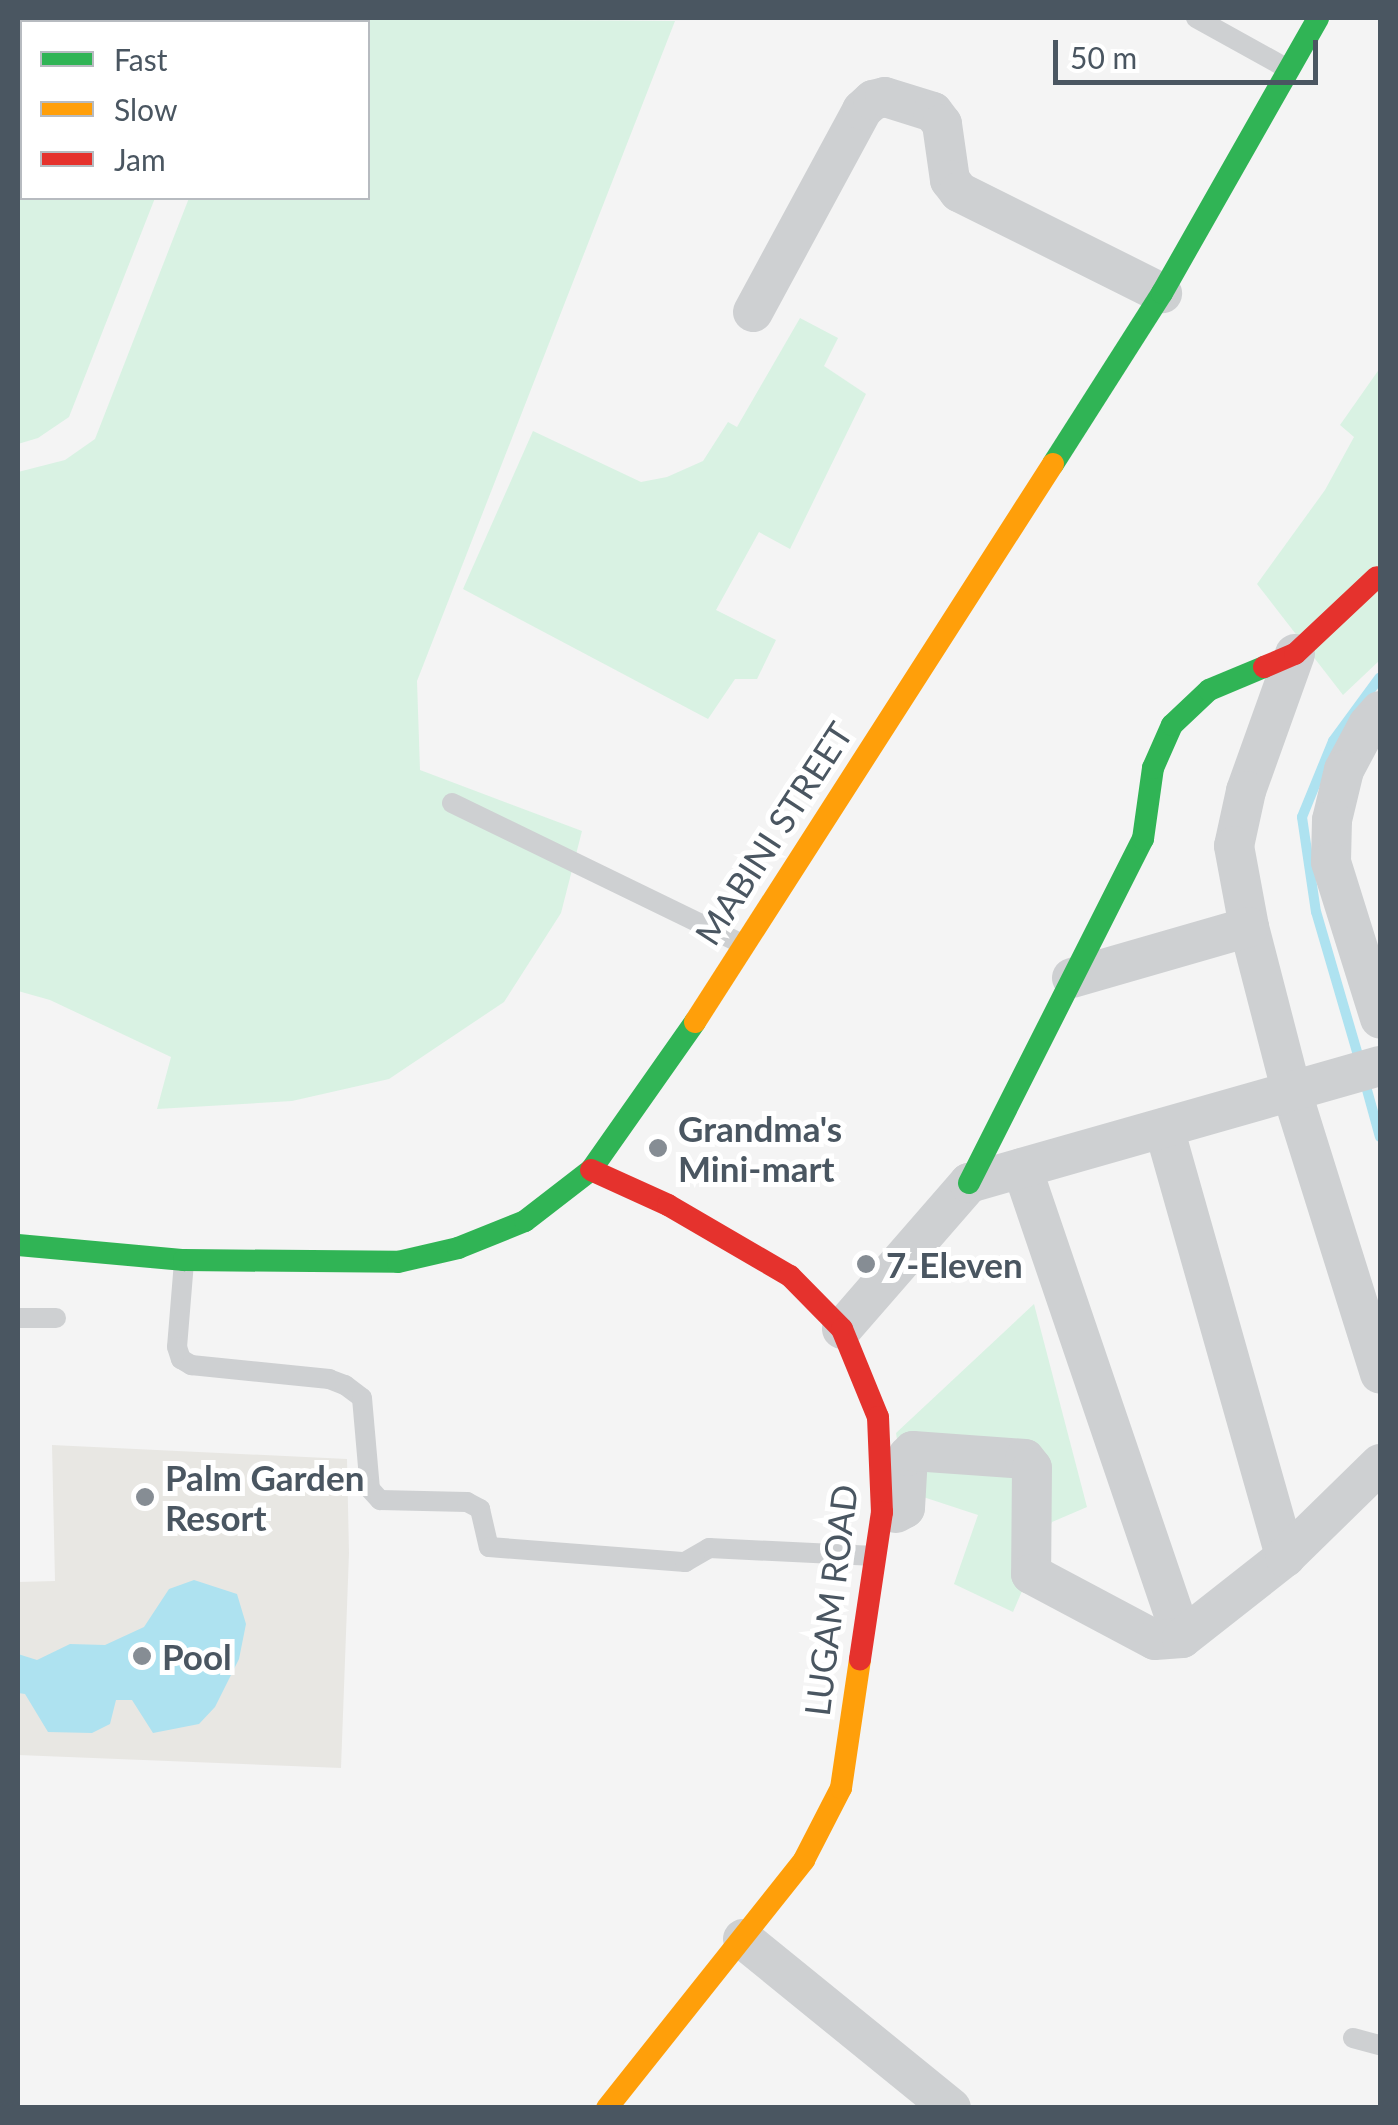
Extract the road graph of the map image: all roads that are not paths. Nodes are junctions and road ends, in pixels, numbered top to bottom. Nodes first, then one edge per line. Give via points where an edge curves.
1 (1196, 18) edge
2 (1318, 18) edge
3 (1290, 70) junction
4 (1162, 294) junction
5 (753, 312) dead end
6 (1377, 576) dead end
7 (1295, 654) junction
8 (1380, 712) edge
9 (452, 803) dead end
10 (1249, 927) junction
11 (744, 945) junction
12 (1072, 978) junction
13 (1380, 1018) edge
14 (1370, 1070) edge
15 (1292, 1093) junction
16 (1164, 1128) junction
17 (1022, 1168) junction
18 (591, 1170) junction
19 (969, 1183) junction
20 (18, 1246) edge
21 (184, 1260) junction
22 (18, 1318) edge
23 (56, 1318) dead end
24 (842, 1329) junction
25 (1380, 1374) edge
26 (1380, 1464) edge
27 (882, 1512) junction
28 (875, 1556) junction
29 (1285, 1557) junction
30 (1182, 1638) junction
31 (743, 1939) junction
32 (1353, 2038) dead end
33 (1380, 2046) edge
34 (607, 2108) edge
35 (951, 2108) edge

1 - 3 lane
2 - 3 main road, MABINI STREET
3 - 4 main road, MABINI STREET
4 - 5 street via 959,192 933,112 885,96 862,110
4 - 11 main road, MABINI STREET
6 - 7 main road
7 - 10 street via 1246,791 1234,846
7 - 12 main road via 1208,690 1172,725 1153,768 1143,839
8 - 13 street via 1344,770 1331,862
9 - 11 lane
10 - 12 street
10 - 15 street
11 - 18 main road, MABINI STREET
12 - 19 main road
14 - 15 street
15 - 16 street
15 - 25 street
16 - 17 street
16 - 29 street
17 - 19 street
17 - 30 street
18 - 21 main road, MABINI STREET via 525,1221 458,1248 398,1262
18 - 24 main road, LUGAM ROAD via 668,1205 790,1276
19 - 24 street
20 - 21 main road, MABINI STREET
21 - 28 lane via 181,1358 191,1366 346,1384 362,1398 370,1488 380,1500 467,1502 480,1510 490,1547 686,1562 709,1548
22 - 23 lane
24 - 27 main road, LUGAM ROAD via 878,1417
26 - 29 street
27 - 28 main road, LUGAM ROAD
27 - 30 street via 904,1512 913,1451 1026,1459 1032,1468 1032,1574 1156,1640
28 - 31 main road, LUGAM ROAD via 841,1788 804,1860
29 - 30 street
31 - 34 main road, LUGAM ROAD
31 - 35 street
32 - 33 lane

